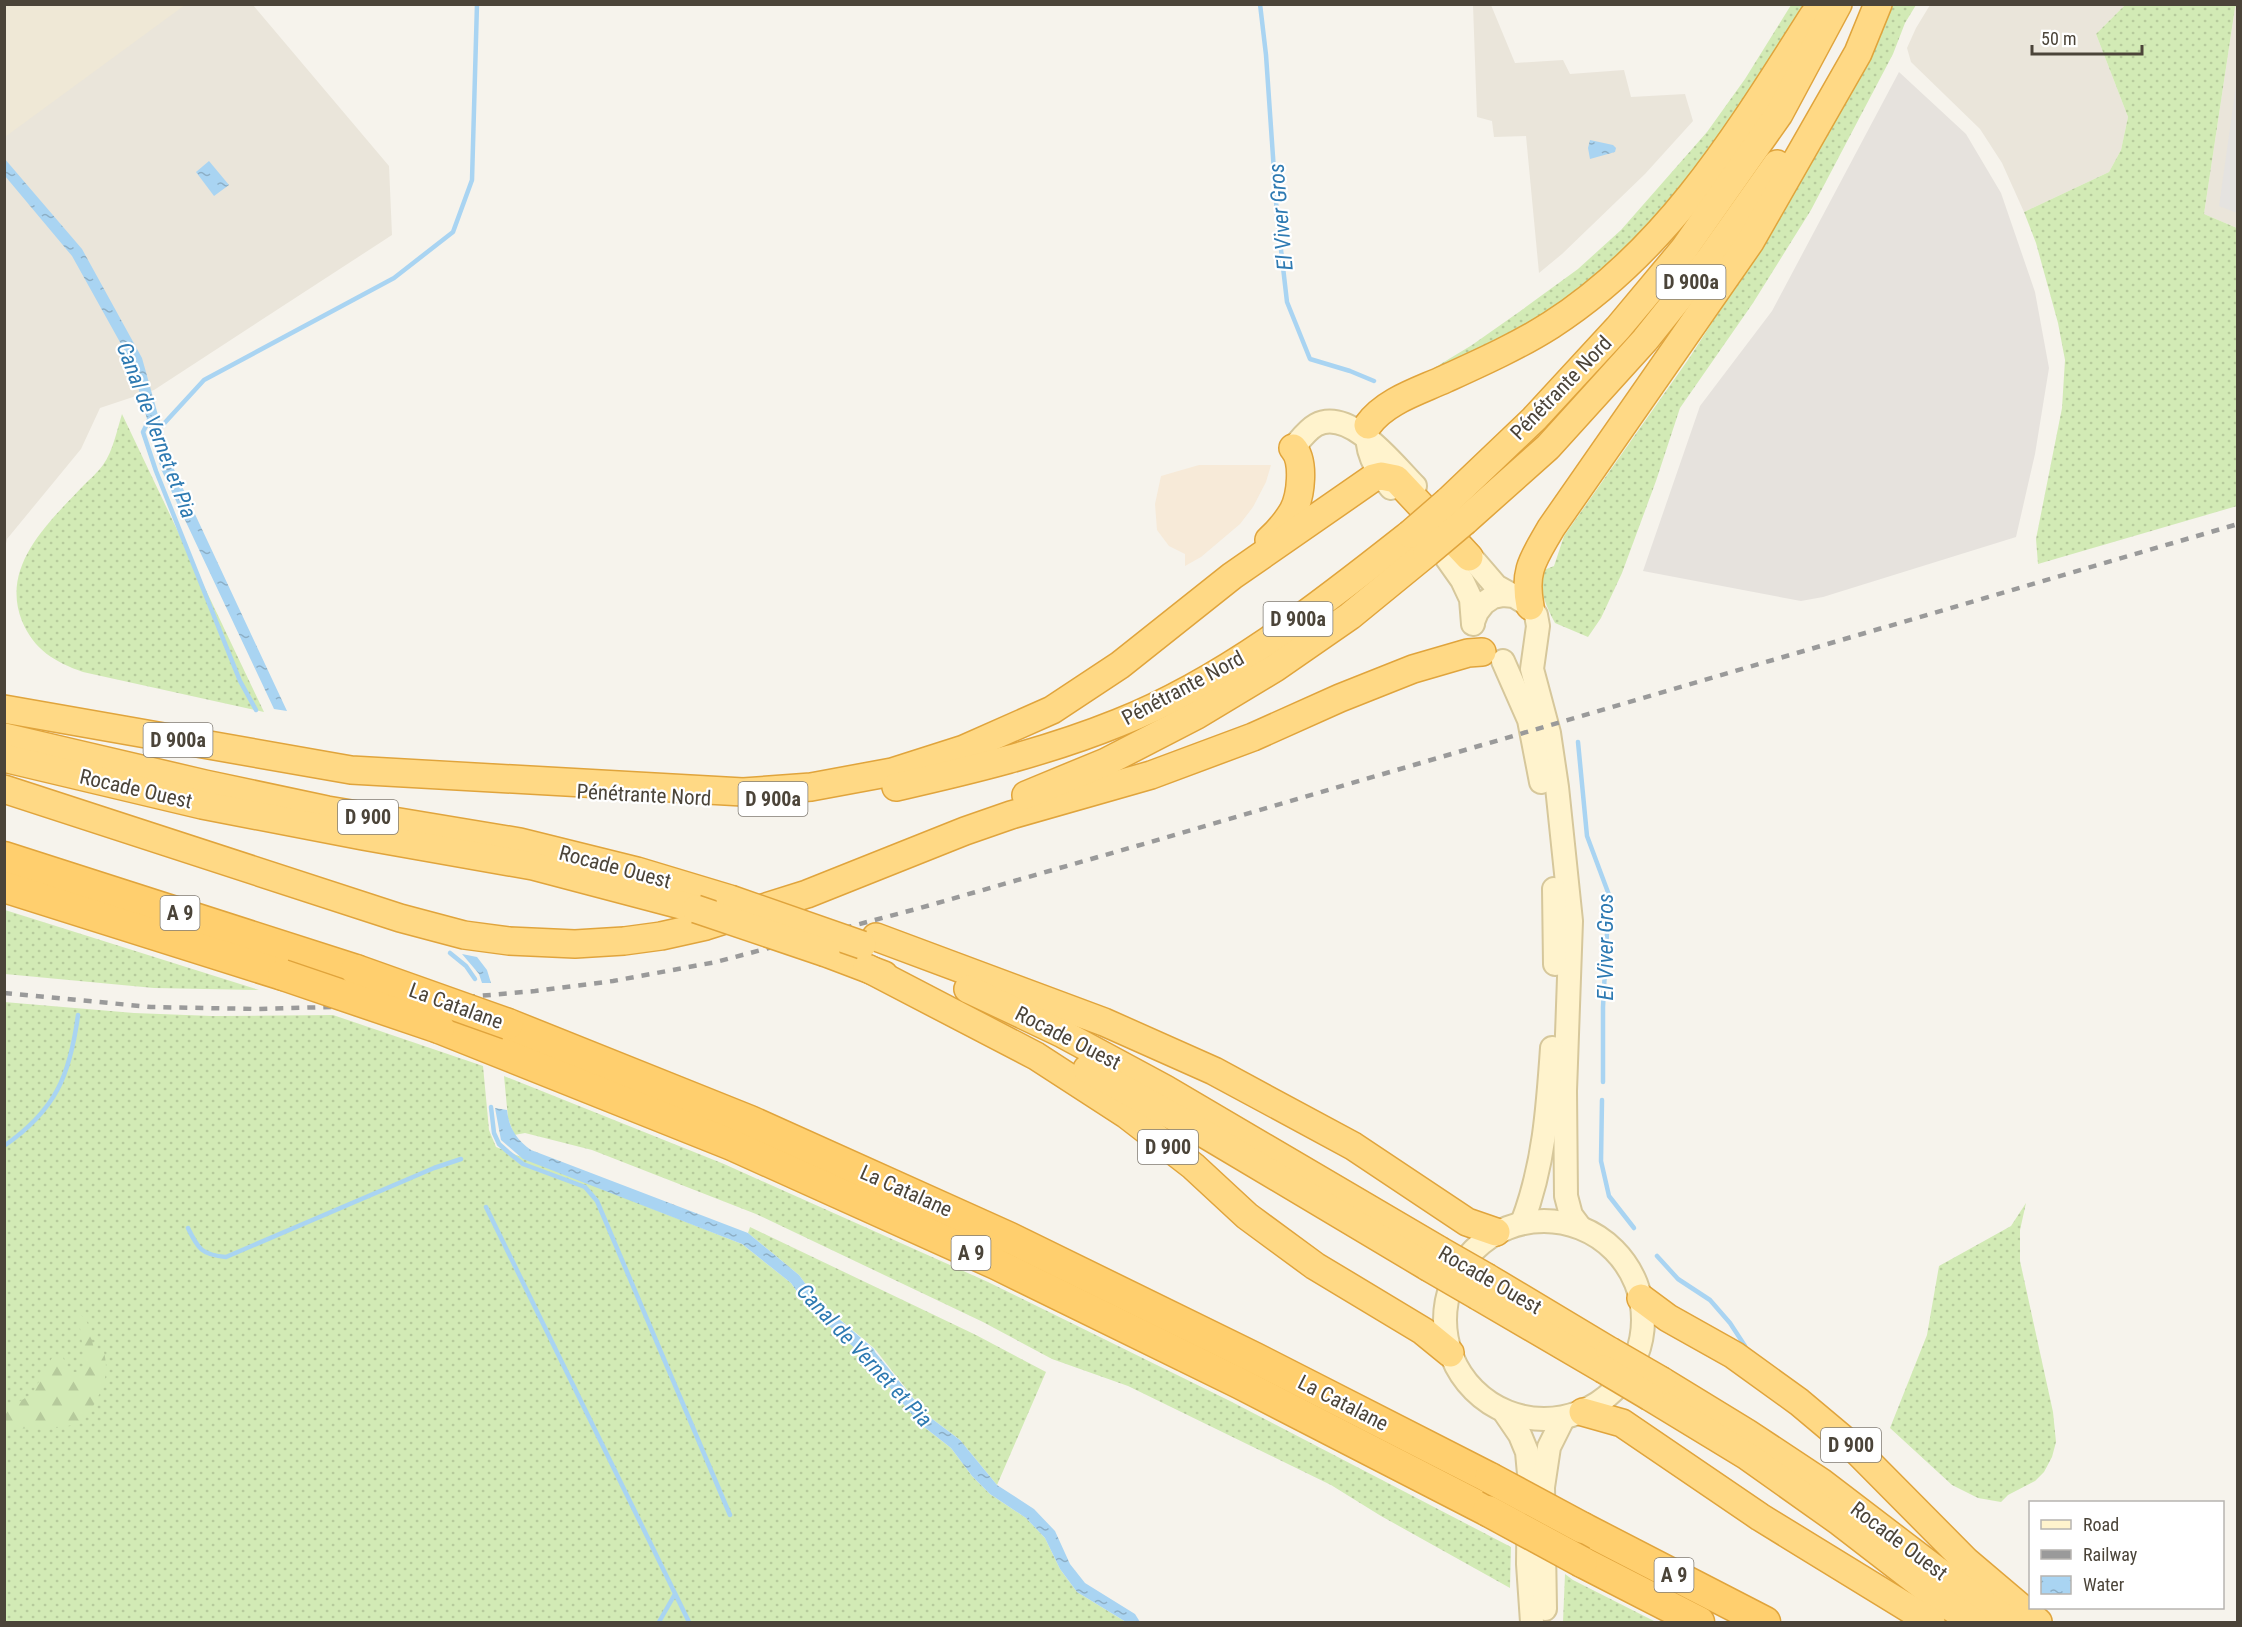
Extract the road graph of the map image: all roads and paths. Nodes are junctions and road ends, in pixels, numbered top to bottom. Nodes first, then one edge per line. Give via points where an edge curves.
1 (1820, 4) edge
2 (1838, 4) edge
3 (1868, 4) edge
4 (1878, 4) edge
5 (1368, 438) junction
6 (1293, 448) joint
7 (1381, 476) junction
8 (1419, 543) junction
9 (1469, 557) junction
10 (1232, 576) junction
11 (1522, 601) junction
12 (1473, 622) junction
13 (1536, 640) junction
14 (1492, 657) junction
15 (4, 709) edge
16 (4, 737) edge
17 (4, 758) edge
18 (351, 770) junction
19 (4, 789) edge
20 (4, 857) edge
21 (4, 887) edge
22 (739, 902) junction
23 (869, 950) junction
24 (1522, 1222) junction
25 (1580, 1227) junction
26 (1496, 1233) junction
27 (1641, 1298) junction
28 (1449, 1353) junction
29 (1656, 1389) junction
30 (1505, 1413) junction
31 (1573, 1415) junction
32 (1532, 1623) edge
33 (1546, 1623) edge
34 (1699, 1623) edge
35 (1765, 1623) edge
36 (1931, 1623) edge
37 (1973, 1623) edge
38 (2010, 1623) edge
39 (2038, 1623) edge

1 - 5 highway via 1710,172 1669,224 1614,279 1550,326 1377,412
2 - 8 highway, Pénétrante Nord / D 900a, bridge via 1779,114 1684,249 1534,419 1448,501
3 - 8 highway, Pénétrante Nord / D 900a, bridge via 1776,167 1645,340 1548,447 1465,521
4 - 11 highway via 1858,53 1750,242 1551,528 1529,566
5 - 6 main road via 1332,420 1316,425
5 - 7 main road
5 - 9 main road via 1416,487
6 - 10 highway via 1300,467 1293,510 1276,534
7 - 9 highway via 1396,479
7 - 10 highway
7 - 12 main road via 1462,580 1472,599
8 - 18 highway, Pénétrante Nord / D 900a via 1179,694 1119,723 990,765 891,788 741,800 549,790
8 - 22 highway, Pénétrante Nord / D 900a via 1350,616 1197,716 1106,762 797,893
9 - 11 main road via 1496,586
10 - 18 highway via 1120,665 1052,710 963,749 892,772 811,787 743,792
11 - 12 main road via 1503,595 1493,597 1484,603
11 - 13 main road via 1536,615
12 - 14 main road via 1476,642
13 - 14 main road via 1523,656 1513,660
13 - 25 main road via 1532,669 1549,733 1571,921 1566,1196 1571,1215
14 - 22 highway via 1468,653 1413,669 1254,737 1151,775 965,831 807,894
14 - 24 main road via 1529,720 1549,834 1555,904 1555,997 1547,1124 1531,1201
15 - 18 highway, D 900a
16 - 22 highway, Rocade Ouest / D 900 via 327,810 520,842
17 - 23 highway, Rocade Ouest / D 900, bridge via 202,805 533,866 696,909 826,953
19 - 22 highway, D 900a via 400,918 464,935 575,944 624,941 694,928
20 - 35 highway, La Catalane / A 9, bridge via 356,970 508,1024 750,1121 1010,1238 1255,1358
21 - 34 highway, La Catalane / A 9, bridge via 439,1028 732,1145 996,1264 1239,1383
22 - 23 highway, Rocade Ouest / D 900, bridge
23 - 26 highway, D 900 via 1104,1022 1214,1071 1353,1146 1467,1222
23 - 28 highway, D 900 via 1127,1115 1193,1166 1247,1216 1315,1266 1423,1331
23 - 29 highway, Rocade Ouest / D 900, bridge via 954,982 1165,1089 1433,1259
24 - 25 main road via 1551,1221
24 - 26 main road
25 - 27 main road via 1613,1248 1633,1276
26 - 28 main road via 1468,1254 1451,1284 1444,1319
27 - 31 main road via 1644,1325 1638,1353 1626,1377 1607,1398
27 - 39 highway, D 900 via 1734,1355 1856,1449 1966,1561
28 - 30 main road via 1466,1383
29 - 37 highway, Rocade Ouest / D 900
29 - 38 highway, Rocade Ouest / D 900 via 1747,1432 1821,1482
30 - 31 main road via 1534,1420
30 - 32 main road via 1527,1452
31 - 33 main road via 1549,1448 1543,1487
31 - 36 highway via 1622,1423 1760,1517

